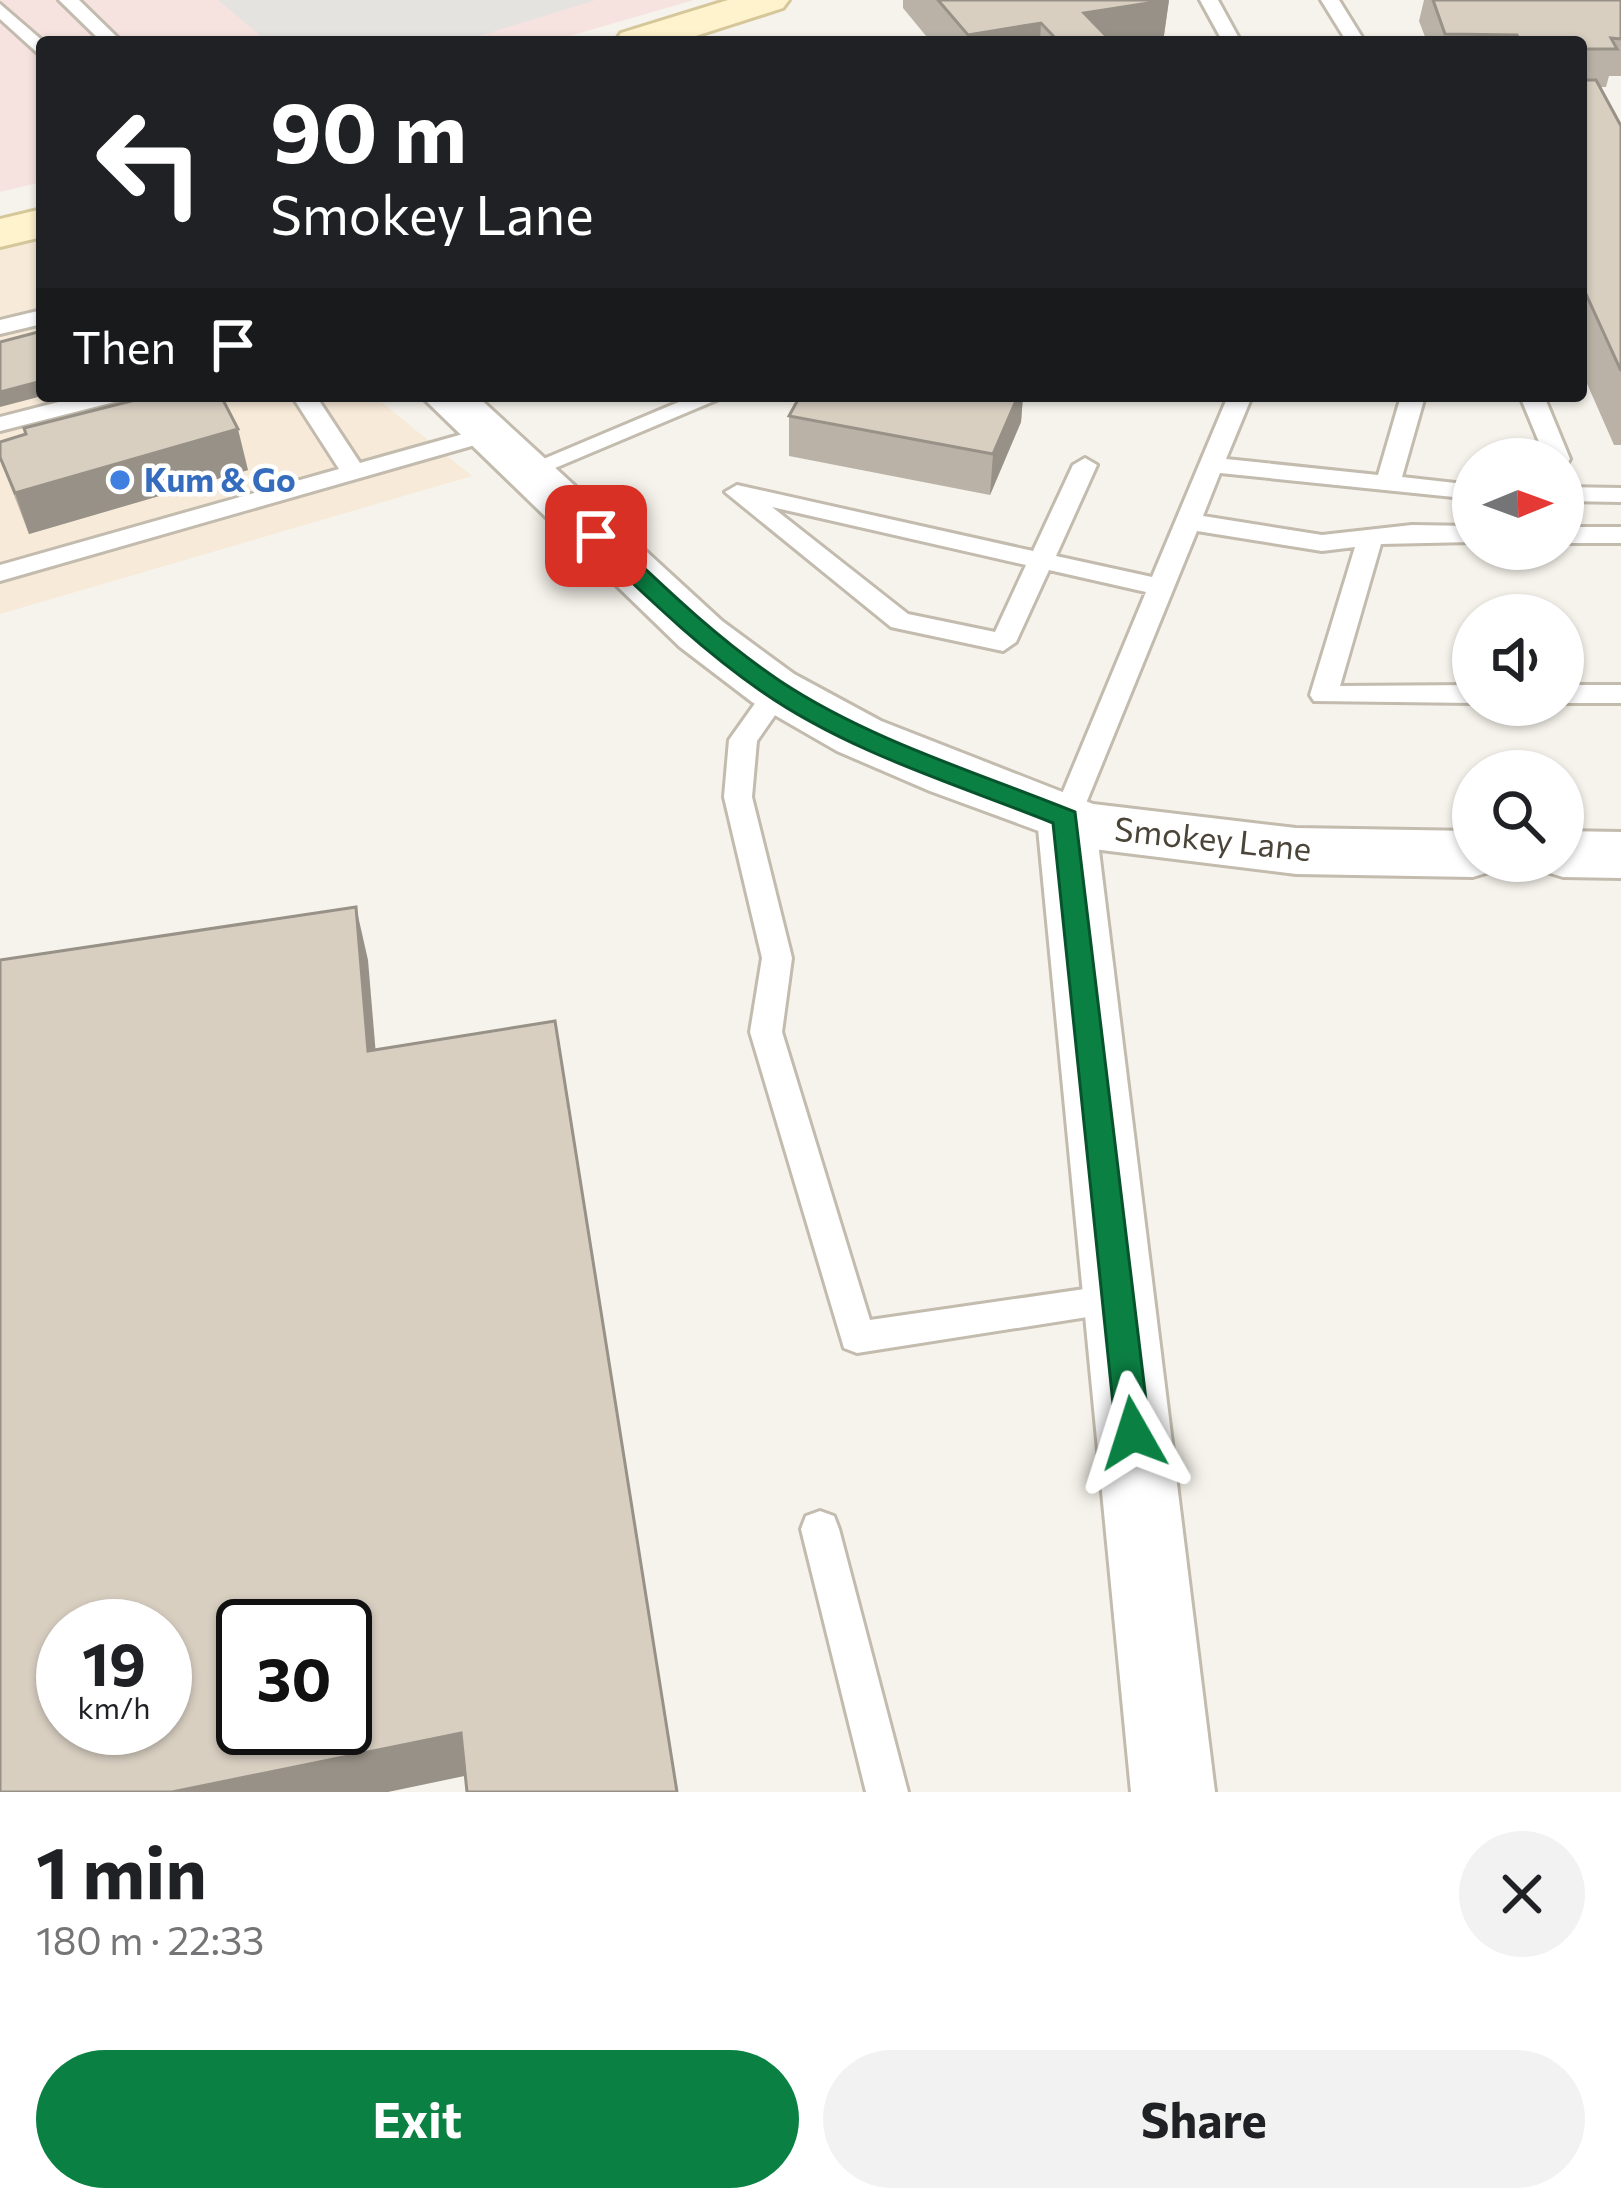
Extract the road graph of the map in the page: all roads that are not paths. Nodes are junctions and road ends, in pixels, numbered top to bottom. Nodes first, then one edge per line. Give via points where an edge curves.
1 (68, 0) edge
2 (769, 0) edge
3 (1209, 0) edge
4 (1330, 0) edge
5 (0, 10) edge
6 (107, 36) edge
7 (653, 36) edge
8 (1229, 36) edge
9 (1352, 36) edge
10 (36, 45) edge
11 (36, 225) edge
12 (0, 233) edge
13 (36, 318) edge
14 (0, 327) edge
15 (69, 402) edge
16 (308, 402) edge
17 (678, 402) edge
18 (1238, 402) edge
19 (1411, 402) edge
20 (1534, 402) edge
21 (0, 424) edge
22 (487, 434) edge
23 (1549, 438) edge
24 (1085, 465) dead end
25 (1213, 465) junction
26 (354, 473) junction
27 (1388, 483) junction
28 (1584, 489) edge
29 (1452, 490) edge
30 (1621, 495) edge
31 (1190, 522) junction
32 (1452, 535) edge
33 (1584, 535) edge
34 (1621, 535) edge
35 (1370, 538) junction
36 (1041, 560) junction
37 (0, 573) edge
38 (1164, 587) junction
39 (778, 691) junction
40 (1452, 694) edge
41 (1584, 694) edge
42 (1621, 694) edge
43 (1066, 818) junction
44 (1452, 854) edge
45 (1584, 854) edge
46 (1621, 855) edge
47 (1119, 1299) junction
48 (820, 1529) dead end
49 (886, 1792) edge
50 (1173, 1792) edge

1 - 6 lane
2 - 7 main road
3 - 8 lane
4 - 9 lane
5 - 10 lane
11 - 12 main road
13 - 14 lane
15 - 21 lane via 27,408
16 - 26 lane
17 - 22 lane
18 - 25 lane
19 - 27 lane
20 - 23 lane
22 - 26 lane
22 - 39 street, Smokey Lane via 701,634
24 - 36 lane
25 - 27 lane
25 - 31 lane
26 - 37 lane
27 - 29 lane
28 - 30 lane
31 - 35 lane via 1322,543
31 - 38 lane
32 - 35 lane
33 - 34 lane
35 - 40 lane via 1324,695
36 - 36 lane via 901,529 737,492 900,621 1003,642
36 - 38 lane
38 - 43 lane
39 - 43 street, Smokey Lane via 859,736
39 - 47 lane via 743,740 738,797 777,958 766,1032 857,1337
41 - 42 lane
43 - 44 street, Smokey Lane via 1142,836
43 - 47 street
45 - 46 street
47 - 50 street
48 - 49 lane

